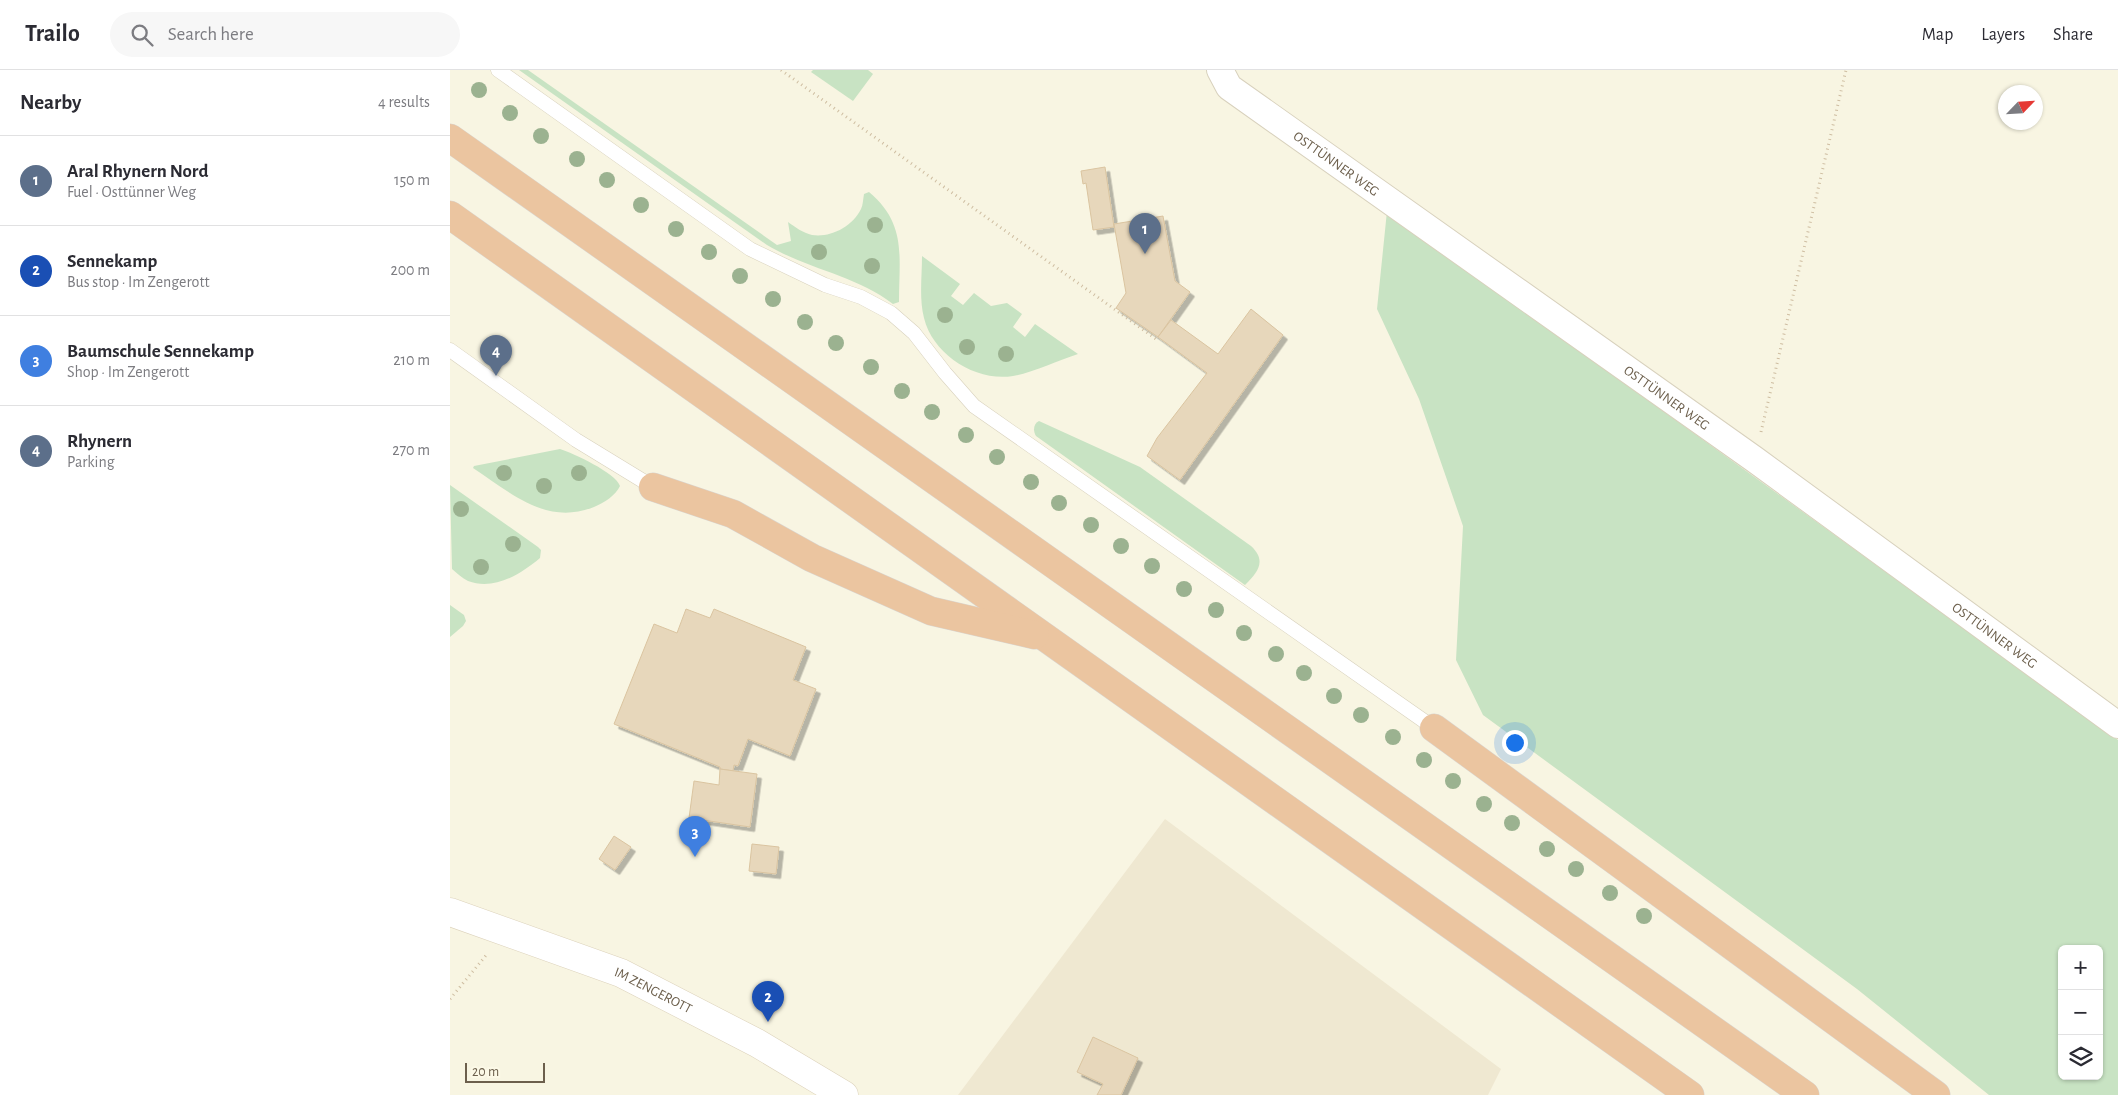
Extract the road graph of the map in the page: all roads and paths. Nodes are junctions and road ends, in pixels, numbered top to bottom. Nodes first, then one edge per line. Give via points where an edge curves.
1 (498, 70) edge
2 (781, 70) edge
3 (1220, 70) edge
4 (1846, 70) edge
5 (450, 138) edge
6 (450, 215) edge
7 (1158, 337) dead end
8 (450, 350) edge
9 (1754, 460) junction
10 (653, 486) joint
11 (1048, 638) junction
12 (2118, 725) edge
13 (1434, 728) joint
14 (450, 912) edge
15 (505, 931) junction
16 (450, 999) edge
17 (844, 1095) edge
18 (1690, 1095) edge
19 (1805, 1095) edge
20 (1936, 1095) edge

1 - 13 lane via 750,249 891,312 914,333 974,406
2 - 7 path via 1156,339
3 - 9 street, OSTTÜNNER WEG via 1229,87
4 - 9 path
5 - 19 highway
6 - 11 highway
8 - 10 lane via 576,440
9 - 12 street, OSTTÜNNER WEG
10 - 11 highway via 733,514 812,558 931,611
11 - 18 highway
13 - 20 highway
14 - 15 main road, IM ZENGEROTT
15 - 16 path
15 - 17 main road, IM ZENGEROTT via 621,973 757,1043

